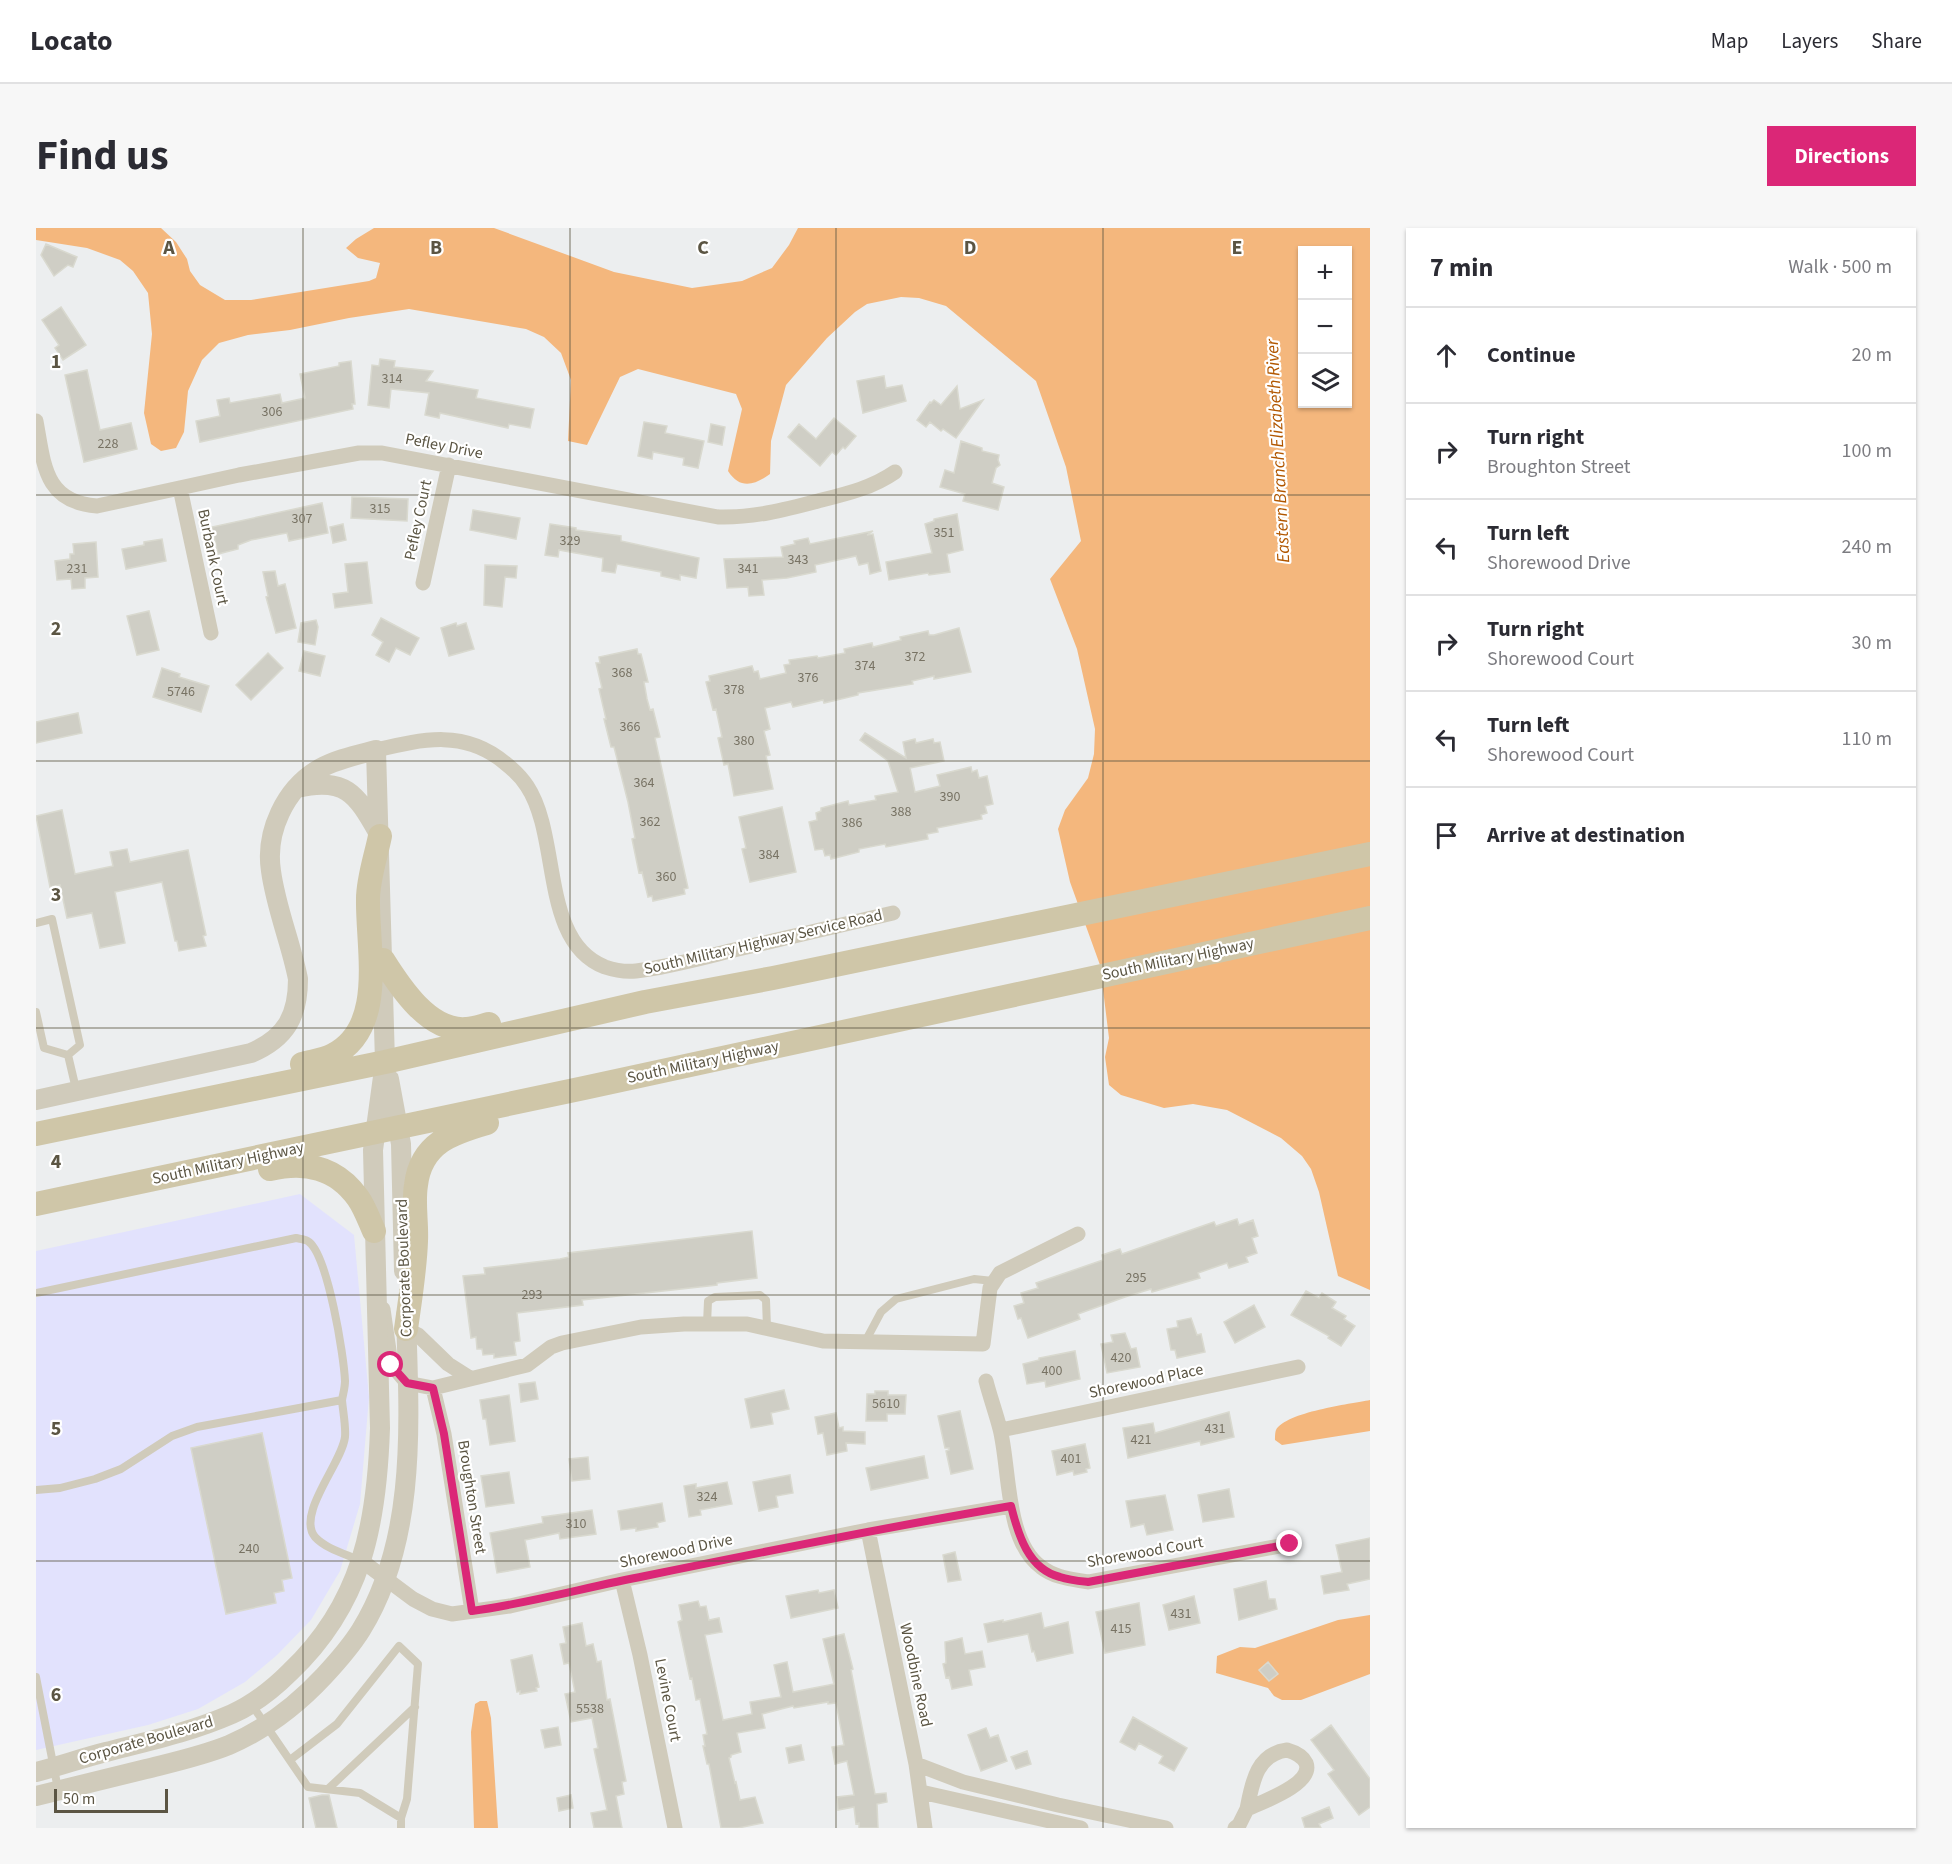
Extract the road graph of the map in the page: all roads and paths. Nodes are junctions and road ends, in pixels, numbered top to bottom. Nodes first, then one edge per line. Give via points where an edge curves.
1 (36, 421) edge
2 (449, 465) junction
3 (895, 472) dead end
4 (180, 488) junction
5 (423, 583) dead end
6 (211, 633) dead end
7 (376, 750) junction
8 (297, 788) junction
9 (380, 836) junction
10 (1370, 854) edge
11 (893, 913) dead end
12 (1370, 918) edge
13 (36, 923) edge
14 (383, 960) junction
15 (645, 1002) junction
16 (36, 1012) edge
17 (68, 1055) junction
18 (385, 1062) junction
19 (584, 1088) junction
20 (76, 1091) junction
21 (36, 1100) edge
22 (192, 1101) junction
23 (387, 1129) junction
24 (36, 1134) edge
25 (66, 1198) junction
26 (36, 1204) edge
27 (374, 1231) junction
28 (1078, 1234) dead end
29 (377, 1280) junction
30 (993, 1281) junction
31 (36, 1293) edge
32 (707, 1324) junction
33 (767, 1328) junction
34 (406, 1329) junction
35 (865, 1342) junction
36 (1298, 1367) dead end
37 (470, 1378) junction
38 (986, 1381) dead end
39 (407, 1383) junction
40 (433, 1388) junction
41 (342, 1400) junction
42 (1001, 1430) junction
43 (36, 1490) edge
44 (1011, 1506) junction
45 (868, 1530) junction
46 (1290, 1544) dead end
47 (362, 1561) junction
48 (385, 1578) junction
49 (622, 1580) junction
50 (472, 1611) junction
51 (36, 1677) edge
52 (251, 1704) junction
53 (415, 1707) junction
54 (45, 1724) junction
55 (266, 1725) junction
56 (36, 1726) edge
57 (290, 1760) junction
58 (916, 1764) junction
59 (45, 1769) edge
60 (328, 1789) junction
61 (59, 1791) junction
62 (921, 1792) junction
63 (36, 1796) edge
64 (1247, 1809) dead end
65 (401, 1818) junction
66 (401, 1828) edge
67 (675, 1828) edge
68 (925, 1828) edge
69 (1081, 1828) edge
70 (1166, 1828) edge
71 (1235, 1828) edge

1 - 4 street, Pefley Drive via 46,472 59,493 71,501 97,506
2 - 3 street, Pefley Drive via 718,517 764,515 865,489
2 - 4 street, Pefley Drive via 382,453 358,453
2 - 5 street, Pefley Court
4 - 6 street, Burbank Court
7 - 8 street, South Military Highway Service Road via 337,760
7 - 9 street, Corporate Boulevard
7 - 11 street, South Military Highway Service Road via 418,740 463,742 482,748 515,771 536,804 563,924 578,949 605,967 636,971
8 - 9 street via 312,784 341,786 360,802
8 - 20 street, South Military Highway Service Road via 280,812 269,853 298,979 295,1010 286,1027 276,1039 251,1053
9 - 14 street, Corporate Boulevard
9 - 22 main road via 368,896 370,999 355,1035 333,1055
10 - 15 main road
12 - 19 main road, South Military Highway
13 - 17 lane via 52,920 80,1045
14 - 15 main road via 412,1001 453,1028 465,1029 556,1009
14 - 18 street, Corporate Boulevard
15 - 18 main road
16 - 17 lane via 44,1048
17 - 20 lane
18 - 22 main road
18 - 23 street, Corporate Boulevard
19 - 23 main road, South Military Highway
19 - 34 main road via 458,1132 439,1142 424,1159 416,1186 416,1241
20 - 21 street, South Military Highway Service Road
22 - 24 main road
23 - 25 main road, South Military Highway
23 - 27 street, Corporate Boulevard via 374,1150
23 - 34 street, Corporate Boulevard via 401,1144
25 - 26 main road, South Military Highway
25 - 27 main road via 180,1188 306,1164 349,1187
27 - 29 street, Corporate Boulevard
28 - 30 street via 1009,1267
29 - 39 street via 391,1365
29 - 47 street, Corporate Boulevard via 379,1466 373,1517
30 - 35 lane via 974,1279 896,1299 881,1312
30 - 35 street via 983,1344
31 - 41 lane via 296,1238 308,1240 317,1252 333,1308 345,1384
32 - 33 street
32 - 33 lane via 708,1301 715,1297 760,1295 766,1300
32 - 37 street via 641,1327 562,1343 526,1365
33 - 35 street via 808,1339
34 - 37 street
34 - 39 street, Corporate Boulevard
36 - 42 street, Shorewood Place
37 - 40 street
38 - 42 street, Shorewood Court
39 - 40 street
39 - 48 street, Corporate Boulevard via 403,1497 396,1544
40 - 50 street, Broughton Street
41 - 43 lane via 197,1426 95,1479
41 - 47 lane via 345,1438 314,1503 310,1523 314,1536
42 - 44 street, Shorewood Court
44 - 45 street, Shorewood Drive
44 - 46 street, Shorewood Court via 1018,1534 1039,1566 1058,1577 1088,1582
45 - 49 street, Shorewood Drive
45 - 58 street, Woodbine Road
47 - 48 street, Shorewood Drive
47 - 52 street, Corporate Boulevard via 340,1611 322,1638 273,1689
48 - 50 street, Shorewood Drive via 432,1609 452,1614
48 - 55 street, Corporate Boulevard via 361,1630 337,1661 294,1705
49 - 50 street, Shorewood Drive
49 - 67 street, Levine Court
51 - 54 lane
52 - 55 lane
52 - 59 street, Corporate Boulevard via 176,1735
53 - 57 lane via 418,1664 399,1646 337,1724
53 - 60 lane
53 - 65 lane via 407,1799
54 - 56 lane
54 - 59 lane
55 - 57 lane
55 - 61 street, Corporate Boulevard via 200,1755
57 - 60 lane via 308,1787
58 - 62 street, Woodbine Road
58 - 70 street via 974,1785
59 - 61 lane
60 - 65 lane via 360,1793
61 - 63 street, Corporate Boulevard
62 - 68 street, Woodbine Road
62 - 69 street
64 - 71 street
65 - 66 lane

